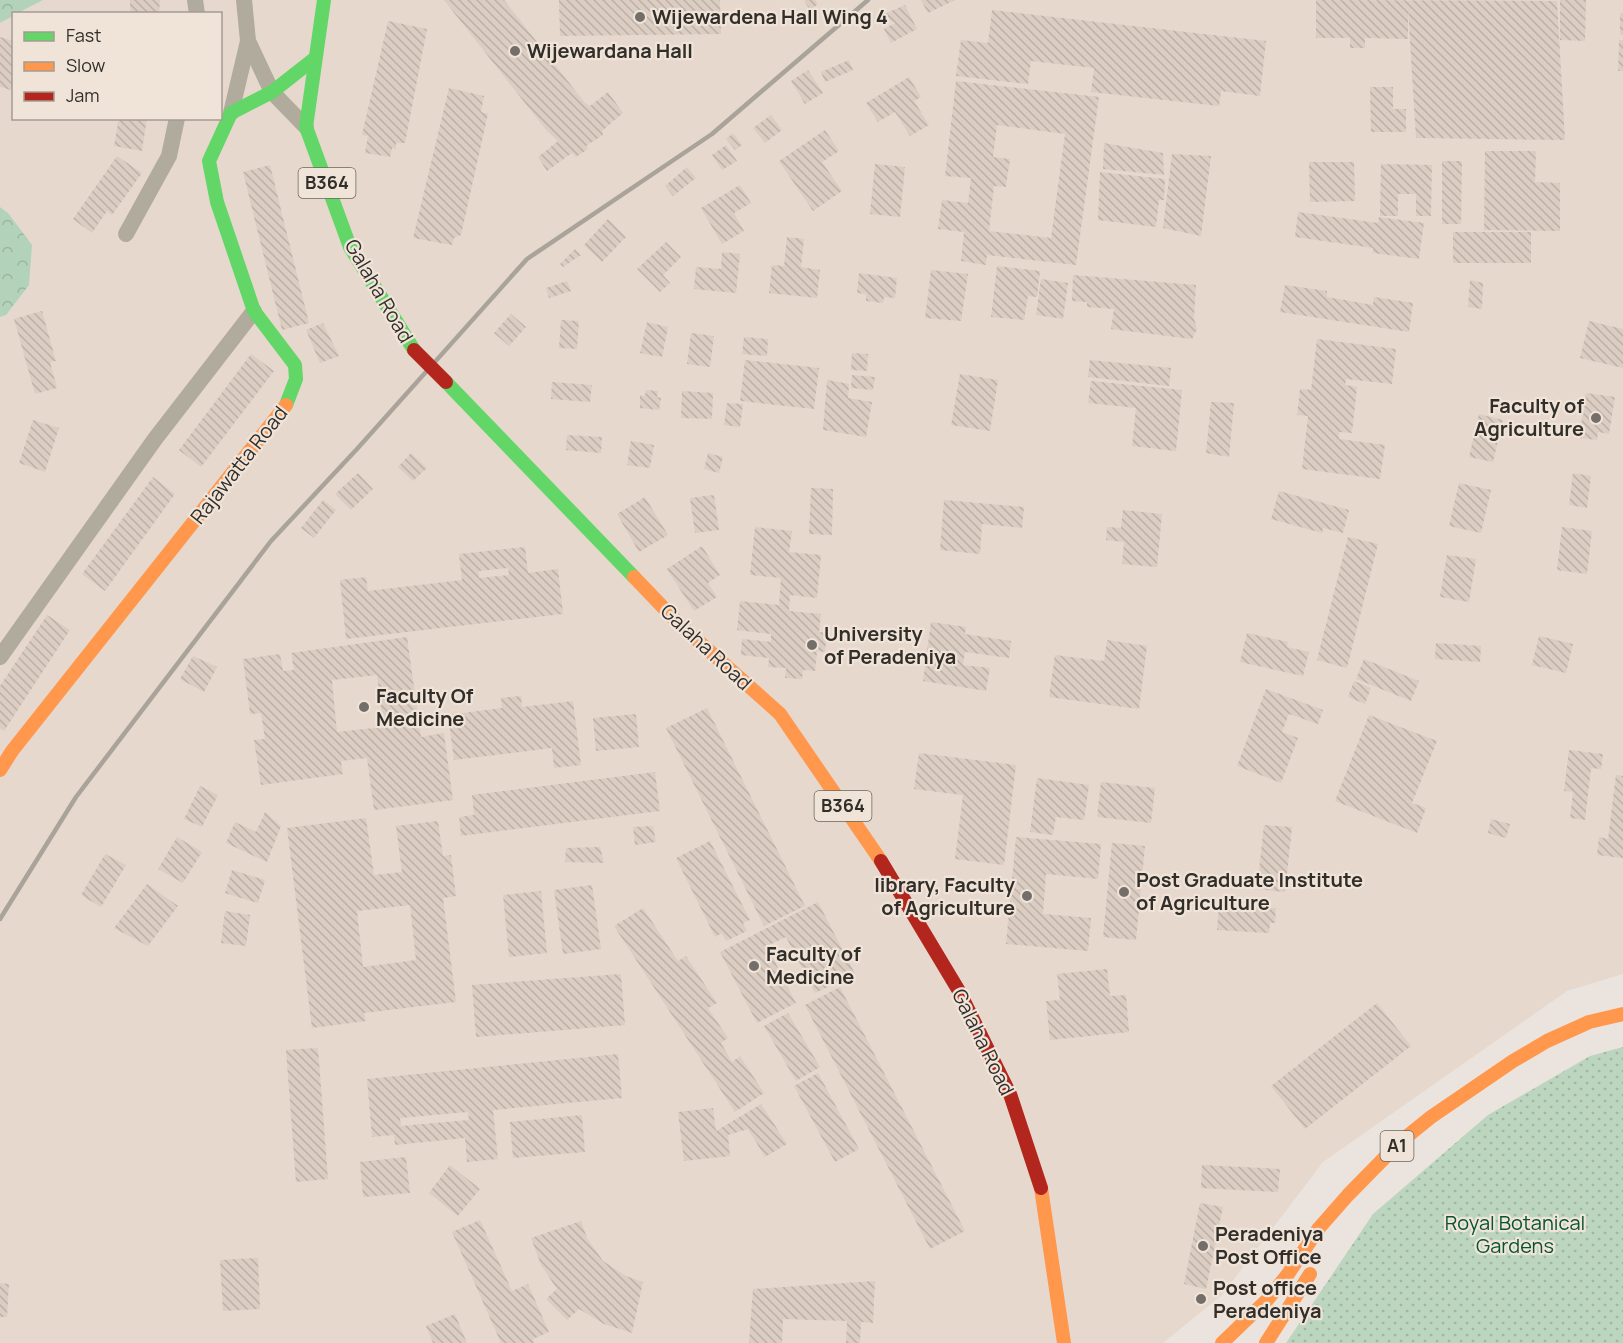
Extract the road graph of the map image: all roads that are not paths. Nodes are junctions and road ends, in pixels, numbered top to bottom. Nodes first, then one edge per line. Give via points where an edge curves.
1 (244, 0) edge
2 (324, 0) edge
3 (248, 41) junction
4 (314, 59) junction
5 (272, 92) junction
6 (231, 113) junction
7 (177, 120) edge
8 (306, 127) junction
9 (126, 234) dead end
10 (254, 311) junction
11 (0, 657) edge
12 (0, 770) edge
13 (1623, 1014) edge
14 (1315, 1266) dead end
15 (1064, 1341) edge
16 (1222, 1343) edge
17 (1266, 1343) edge

1 - 3 street
2 - 4 main road, Galaha Road / B364
3 - 5 street
3 - 6 street
4 - 5 main road
4 - 8 main road, Galaha Road / B364
5 - 6 main road
5 - 8 street
6 - 10 main road, Rajawatta Road via 209,161 217,202
7 - 9 street via 169,156
8 - 15 main road, Galaha Road / B364, bridge via 350,247 414,350 679,624 780,714 870,843 959,991 1010,1094 1040,1184
10 - 11 street via 155,439
10 - 12 main road, Rajawatta Road via 295,365 296,379 285,408
13 - 16 main road, A1 via 1589,1022 1547,1041 1464,1093 1408,1136 1348,1195 1267,1300
14 - 17 main road

